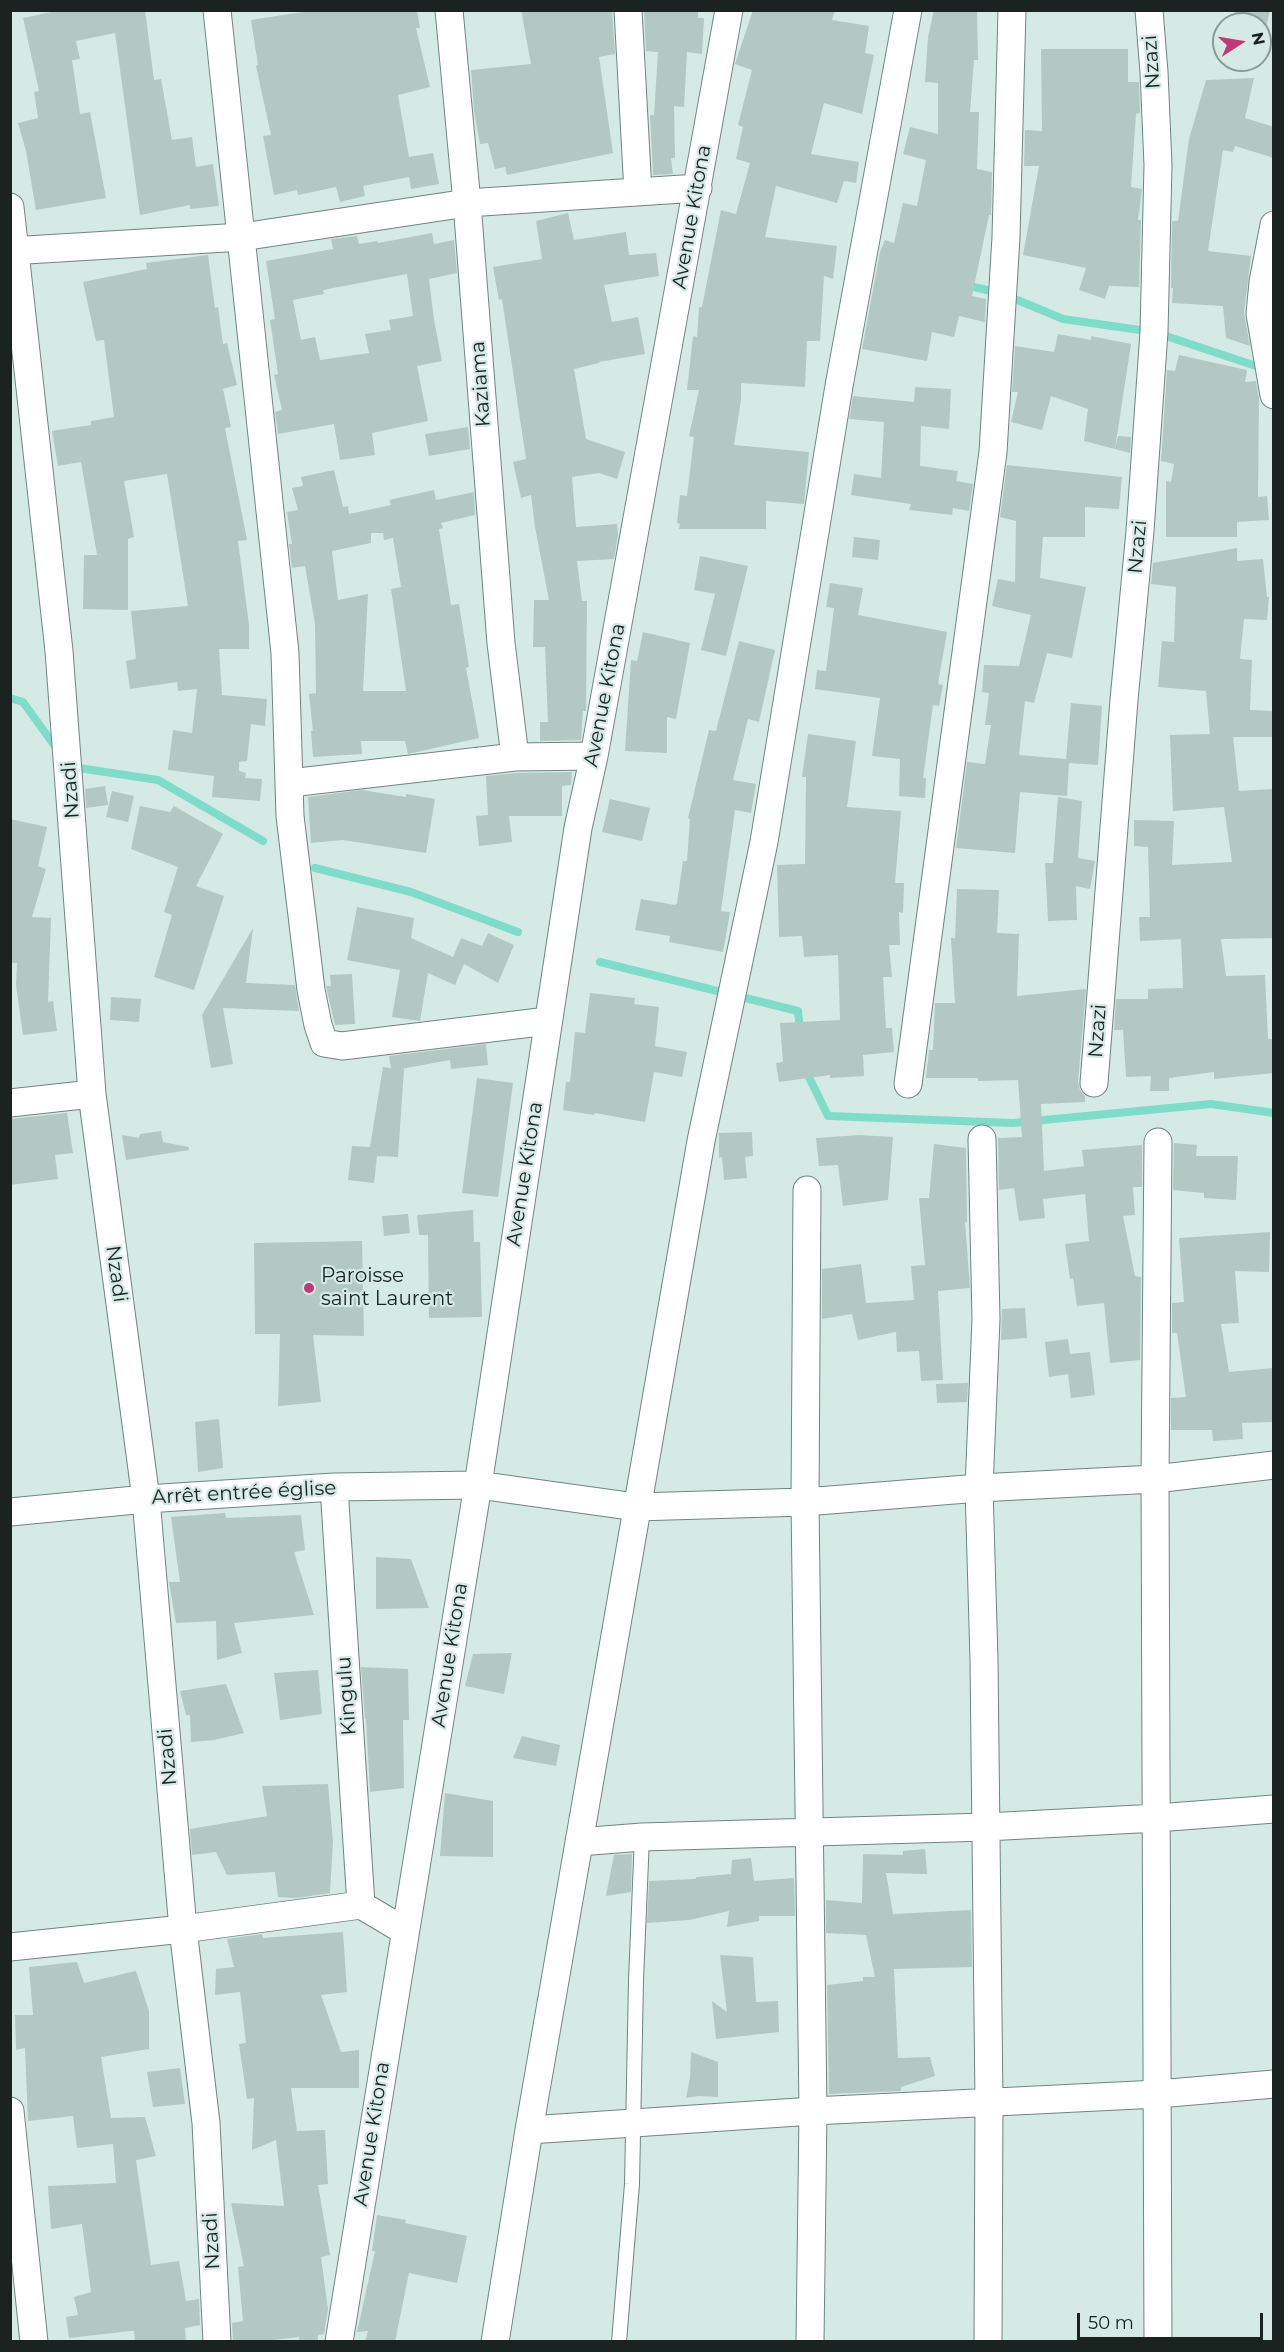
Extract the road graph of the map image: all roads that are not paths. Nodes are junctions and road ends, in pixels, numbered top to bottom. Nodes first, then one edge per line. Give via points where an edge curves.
1 (217, 10) edge
2 (449, 10) edge
3 (628, 10) edge
4 (729, 10) edge
5 (908, 10) edge
6 (1012, 10) edge
7 (1149, 10) edge
8 (698, 188) junction
9 (638, 192) junction
10 (467, 203) junction
11 (10, 207) edge
12 (1274, 225) edge
13 (242, 237) junction
14 (12, 251) edge
15 (1274, 395) edge
16 (594, 756) junction
17 (515, 757) junction
18 (290, 783) junction
19 (548, 1021) junction
20 (1094, 1083) dead end
21 (908, 1084) dead end
22 (92, 1094) junction
23 (10, 1103) edge
24 (982, 1139) dead end
25 (1158, 1142) dead end
26 (807, 1191) dead end
27 (1274, 1465) edge
28 (1155, 1479) junction
29 (478, 1485) junction
30 (334, 1487) junction
31 (979, 1488) junction
32 (146, 1499) junction
33 (805, 1502) junction
34 (636, 1507) junction
35 (10, 1512) edge
36 (1274, 1809) edge
37 (1157, 1818) junction
38 (986, 1827) junction
39 (809, 1833) junction
40 (642, 1837) junction
41 (579, 1842) junction
42 (361, 1905) junction
43 (183, 1929) junction
44 (405, 1931) junction
45 (10, 1947) edge
46 (1274, 2084) edge
47 (1158, 2094) junction
48 (989, 2102) junction
49 (10, 2111) edge
50 (813, 2111) junction
51 (633, 2122) junction
52 (529, 2130) junction
53 (34, 2342) edge
54 (217, 2342) edge
55 (339, 2342) edge
56 (495, 2342) edge
57 (619, 2342) edge
58 (810, 2342) edge
59 (988, 2342) edge
60 (1158, 2342) edge

1 - 13 street
2 - 10 street, Kaziama
3 - 9 street
4 - 8 street, Avenue Kitona
5 - 34 street via 839,386 764,842 701,1141
6 - 21 street via 1006,237 993,452
7 - 20 street, Nzazi via 1158,165 1154,332
8 - 9 street
8 - 16 street, Avenue Kitona
9 - 10 street
10 - 13 street
10 - 17 street, Kaziama via 501,643
11 - 14 street, Nzadi
12 - 15 street via 1260,314
13 - 14 street
13 - 18 street via 285,653
14 - 22 street, Nzadi via 59,651
16 - 17 street
16 - 19 street, Avenue Kitona via 578,828
17 - 18 street
18 - 19 street via 290,816 311,990 324,1043 342,1046
19 - 29 street, Avenue Kitona
22 - 23 street
22 - 32 street, Nzadi
24 - 31 street via 986,1318
25 - 28 street
26 - 33 street
27 - 28 street, Arrêt entrée église
28 - 31 street, Arrêt entrée église
28 - 37 street
29 - 30 street, Arrêt entrée église
29 - 34 street, Arrêt entrée église
29 - 44 street, Avenue Kitona
30 - 32 street, Arrêt entrée église
30 - 42 street, Kingulu
31 - 33 street, Arrêt entrée église
31 - 38 street
32 - 35 street, Arrêt entrée église
32 - 43 street, Nzadi
33 - 34 street, Arrêt entrée église
33 - 39 street
34 - 41 street
36 - 37 street
37 - 38 street
37 - 47 street
38 - 39 street
38 - 48 street
39 - 40 street
39 - 50 street
40 - 41 street
40 - 51 lane
41 - 52 street
42 - 43 street
42 - 44 street
43 - 45 street
43 - 54 street, Nzadi via 206,2123
44 - 55 street, Avenue Kitona
46 - 47 street
47 - 48 street
47 - 60 street
48 - 50 street
48 - 59 street
49 - 53 street
50 - 51 street
50 - 58 street
51 - 52 street
51 - 57 lane
52 - 56 street

